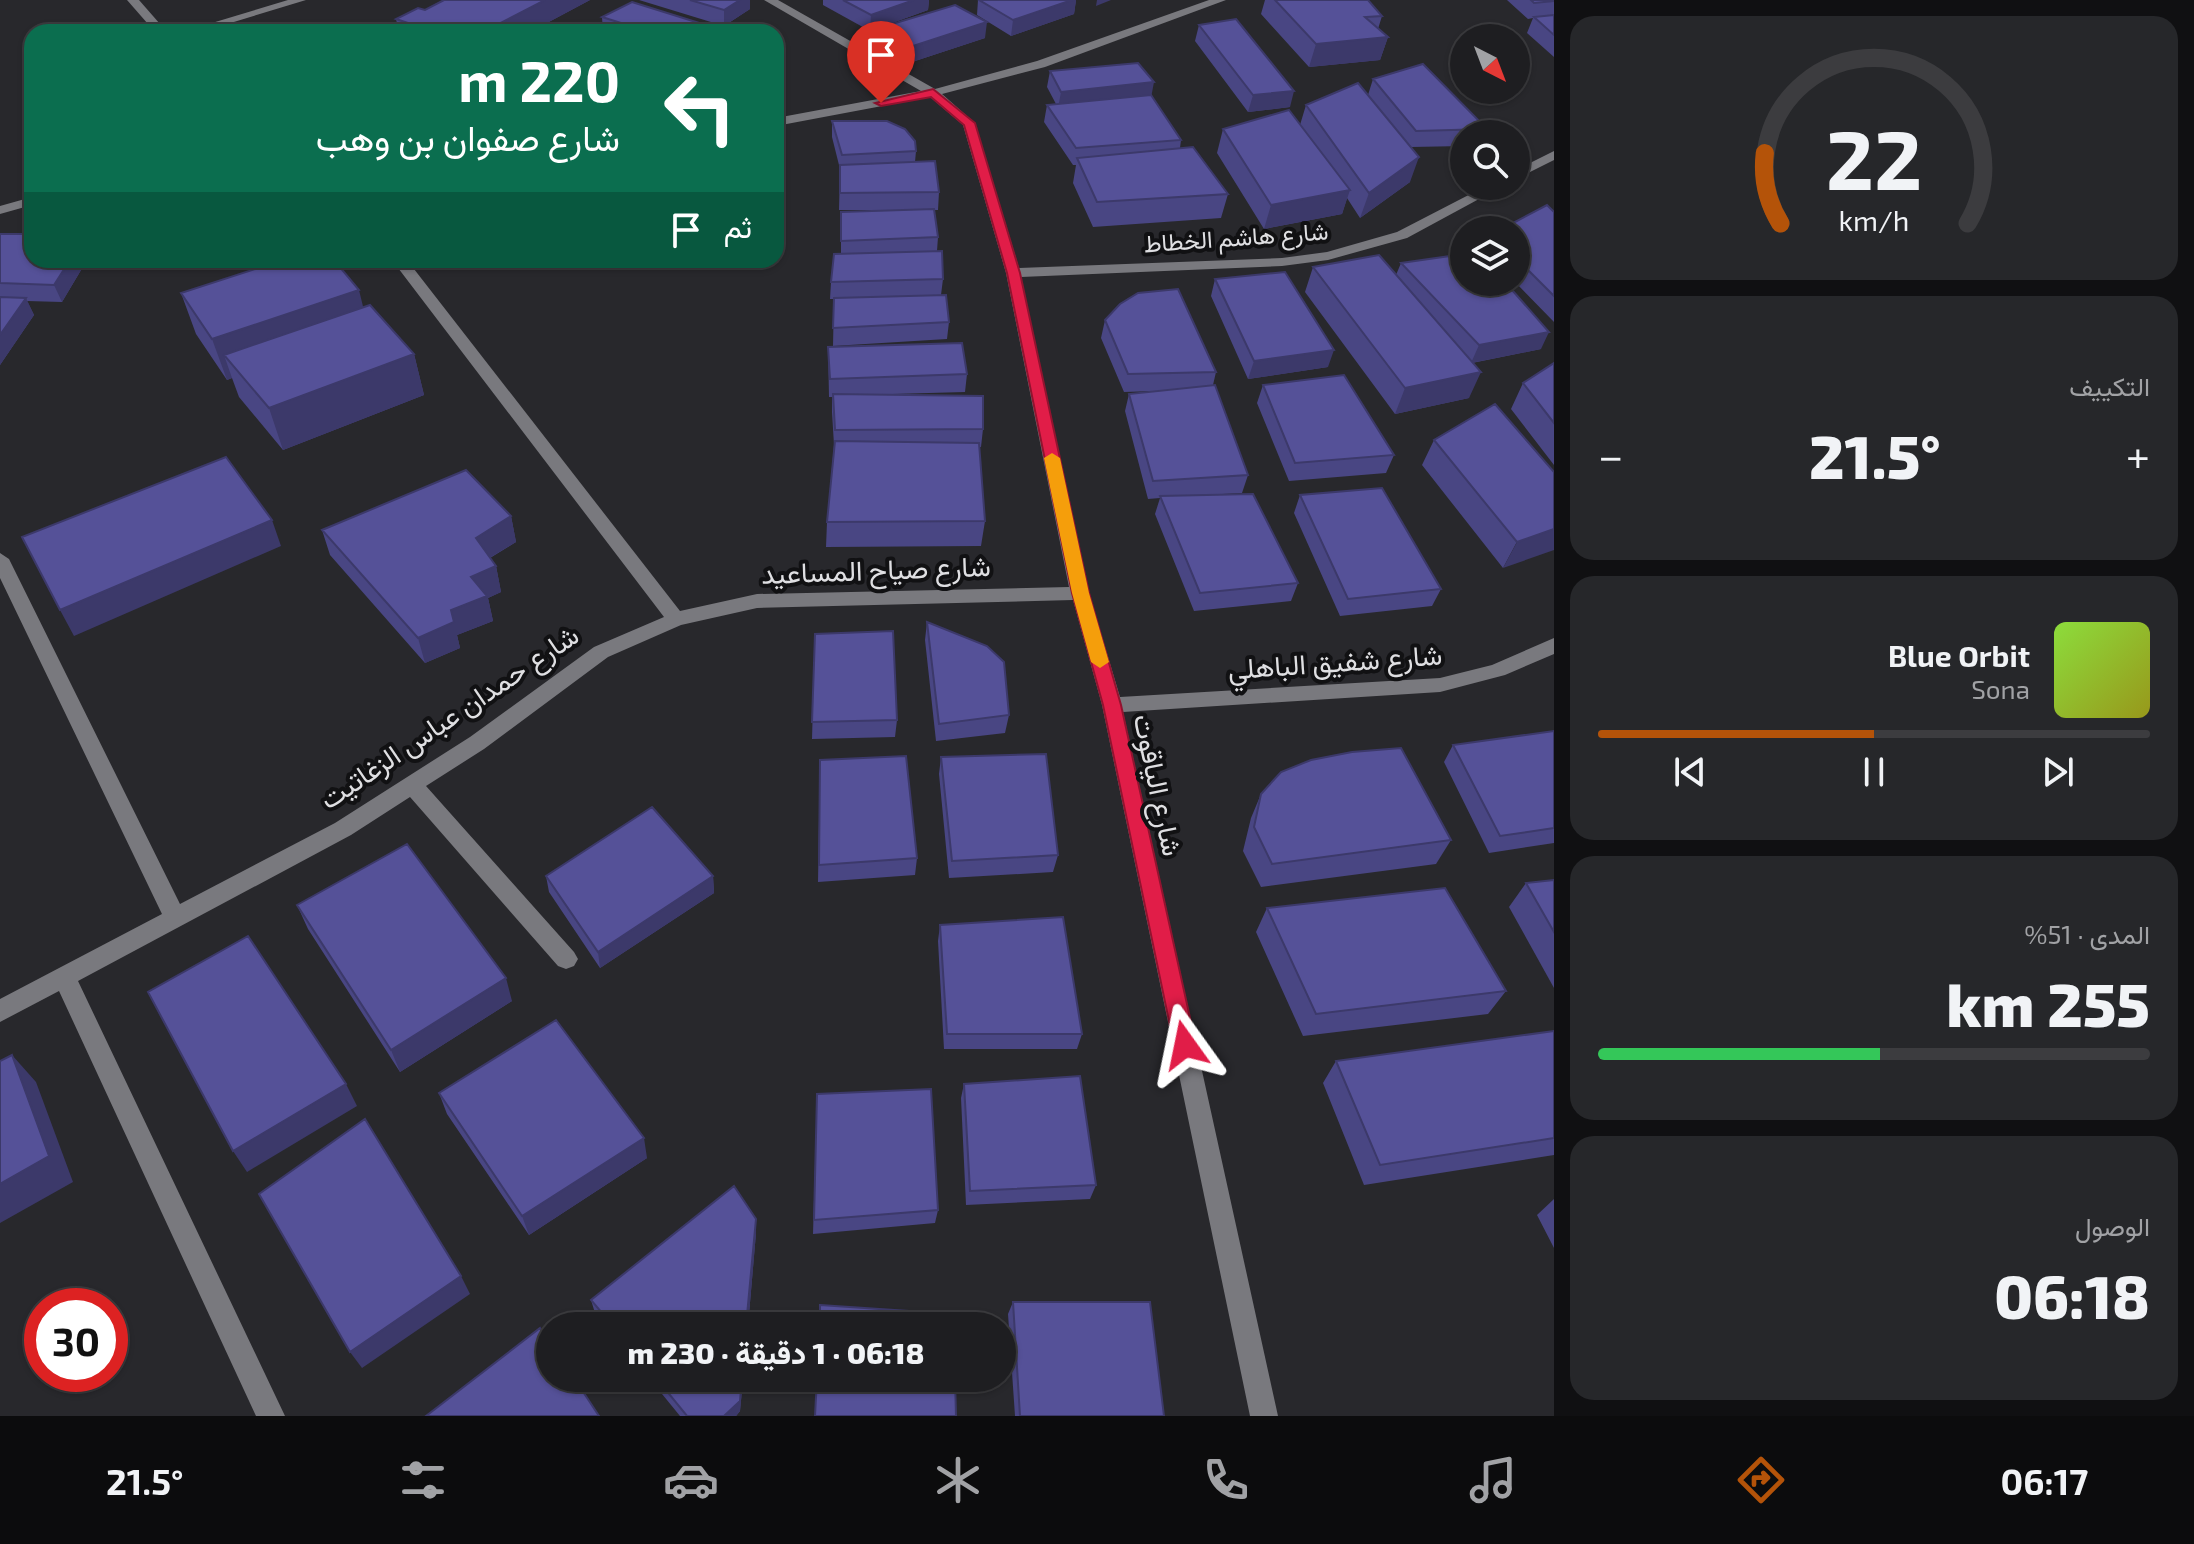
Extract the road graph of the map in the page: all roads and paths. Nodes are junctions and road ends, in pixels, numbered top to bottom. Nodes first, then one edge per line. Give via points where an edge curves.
1 (133, 0) edge
2 (300, 0) edge
3 (770, 0) edge
4 (1220, 0) edge
5 (154, 24) edge
6 (216, 24) edge
7 (933, 93) junction
8 (784, 121) edge
9 (1554, 155) edge
10 (1530, 168) edge
11 (1469, 200) edge
12 (24, 203) edge
13 (0, 210) edge
14 (405, 268) edge
15 (1013, 273) junction
16 (0, 559) edge
17 (1080, 593) junction
18 (676, 619) junction
19 (1554, 645) edge
20 (1112, 705) junction
21 (413, 786) junction
22 (176, 919) junction
23 (566, 959) dead end
24 (64, 977) junction
25 (0, 1011) edge
26 (271, 1416) edge
27 (1264, 1416) edge

1 - 5 street
2 - 6 street
3 - 7 street, شارع الياقوت
4 - 7 street via 1054,60
7 - 8 street
7 - 15 street, شارع الياقوت via 969,123
9 - 10 street
11 - 15 street, شارع هاشم الخطاط via 1402,235 1328,256
12 - 13 street
14 - 18 street
15 - 17 street, شارع الياقوت
16 - 22 street
17 - 18 street, شارع صياح المساعيد via 798,597
17 - 20 street, شارع الياقوت
18 - 21 street, شارع حمدان عباس الزغاتيت via 589,659
19 - 20 street, شارع شفيق الباهلي via 1500,671 1440,685
20 - 27 street, شارع الياقوت
21 - 22 street, شارع حمدان عباس الزغاتيت
21 - 23 street
22 - 24 street, شارع حمدان عباس الزغاتيت
24 - 25 street, شارع حمدان عباس الزغاتيت
24 - 26 street

